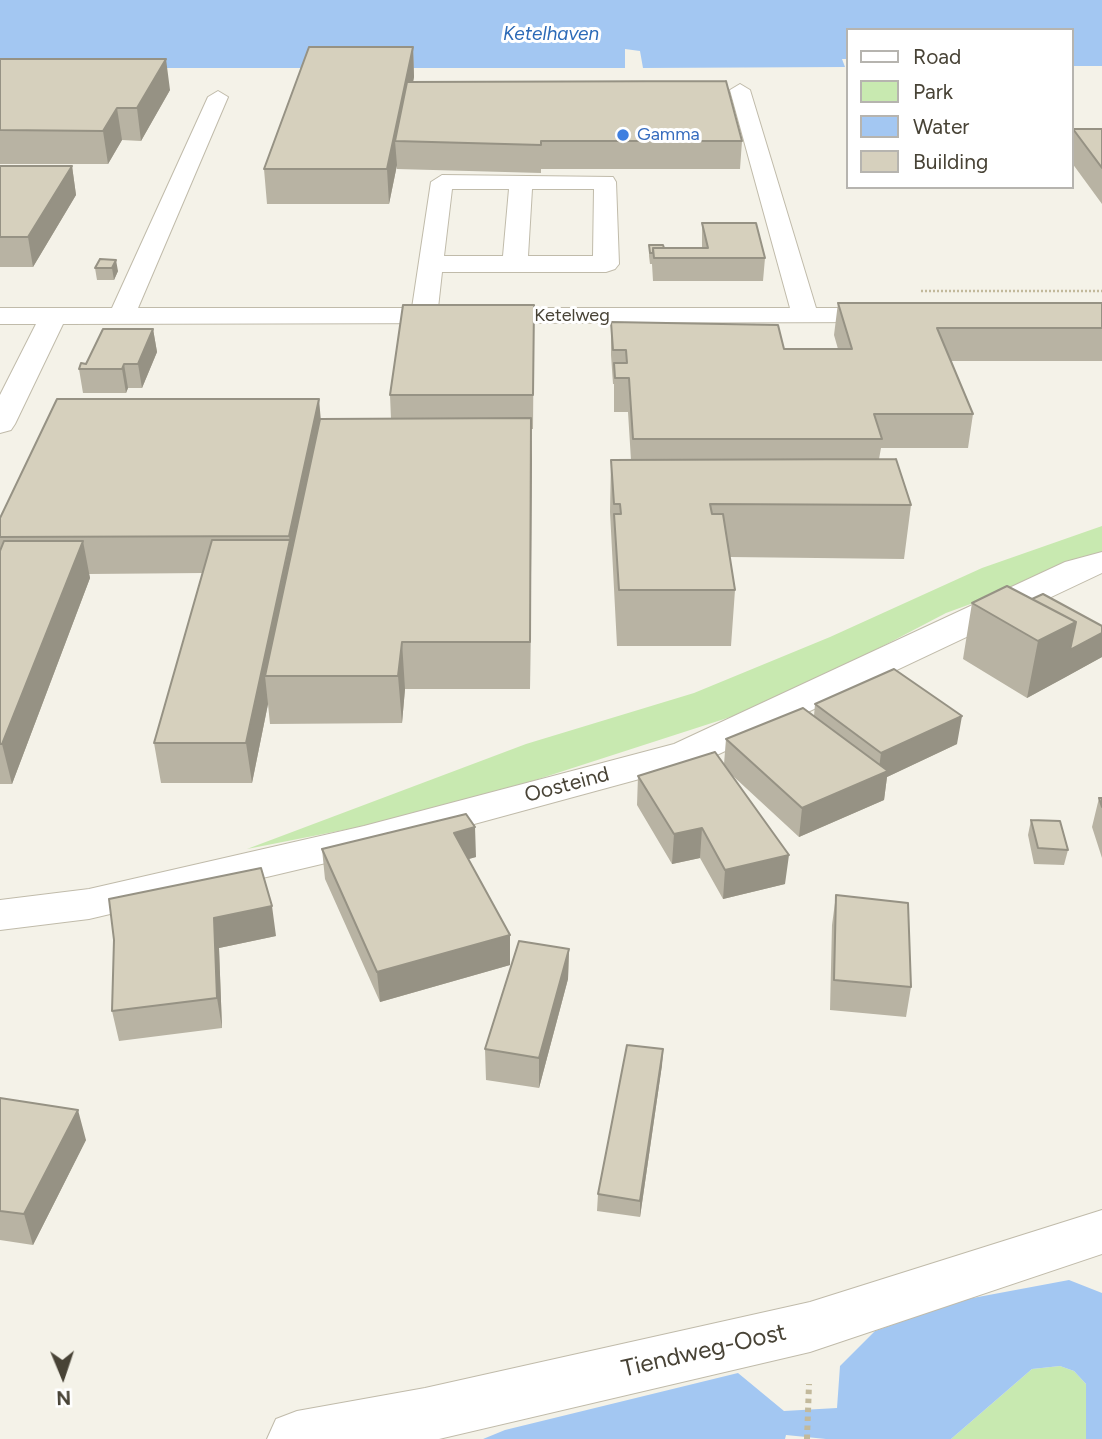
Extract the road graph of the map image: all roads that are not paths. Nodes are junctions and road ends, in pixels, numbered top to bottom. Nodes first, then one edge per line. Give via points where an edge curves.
1 (740, 90) dead end
2 (218, 97) dead end
3 (521, 182) junction
4 (430, 264) junction
5 (515, 264) junction
6 (122, 315) junction
7 (0, 316) edge
8 (53, 316) junction
9 (424, 316) junction
10 (805, 316) junction
11 (913, 316) edge
12 (0, 424) edge
13 (1102, 562) edge
14 (0, 915) edge
15 (1102, 1232) edge
16 (297, 1439) edge

1 - 10 street
2 - 6 street
3 - 4 street via 442,182
3 - 5 street
3 - 5 street via 605,182 606,264
4 - 5 street
4 - 9 street
6 - 8 street, Ketelweg
6 - 9 street, Ketelweg
7 - 8 street, Ketelweg
8 - 12 street
9 - 10 street, Ketelweg
10 - 11 street, Ketelweg
13 - 14 street, Oosteind via 1077,569 688,753 351,843 89,904
15 - 16 street, Tiendweg-Oost via 810,1327 425,1415

